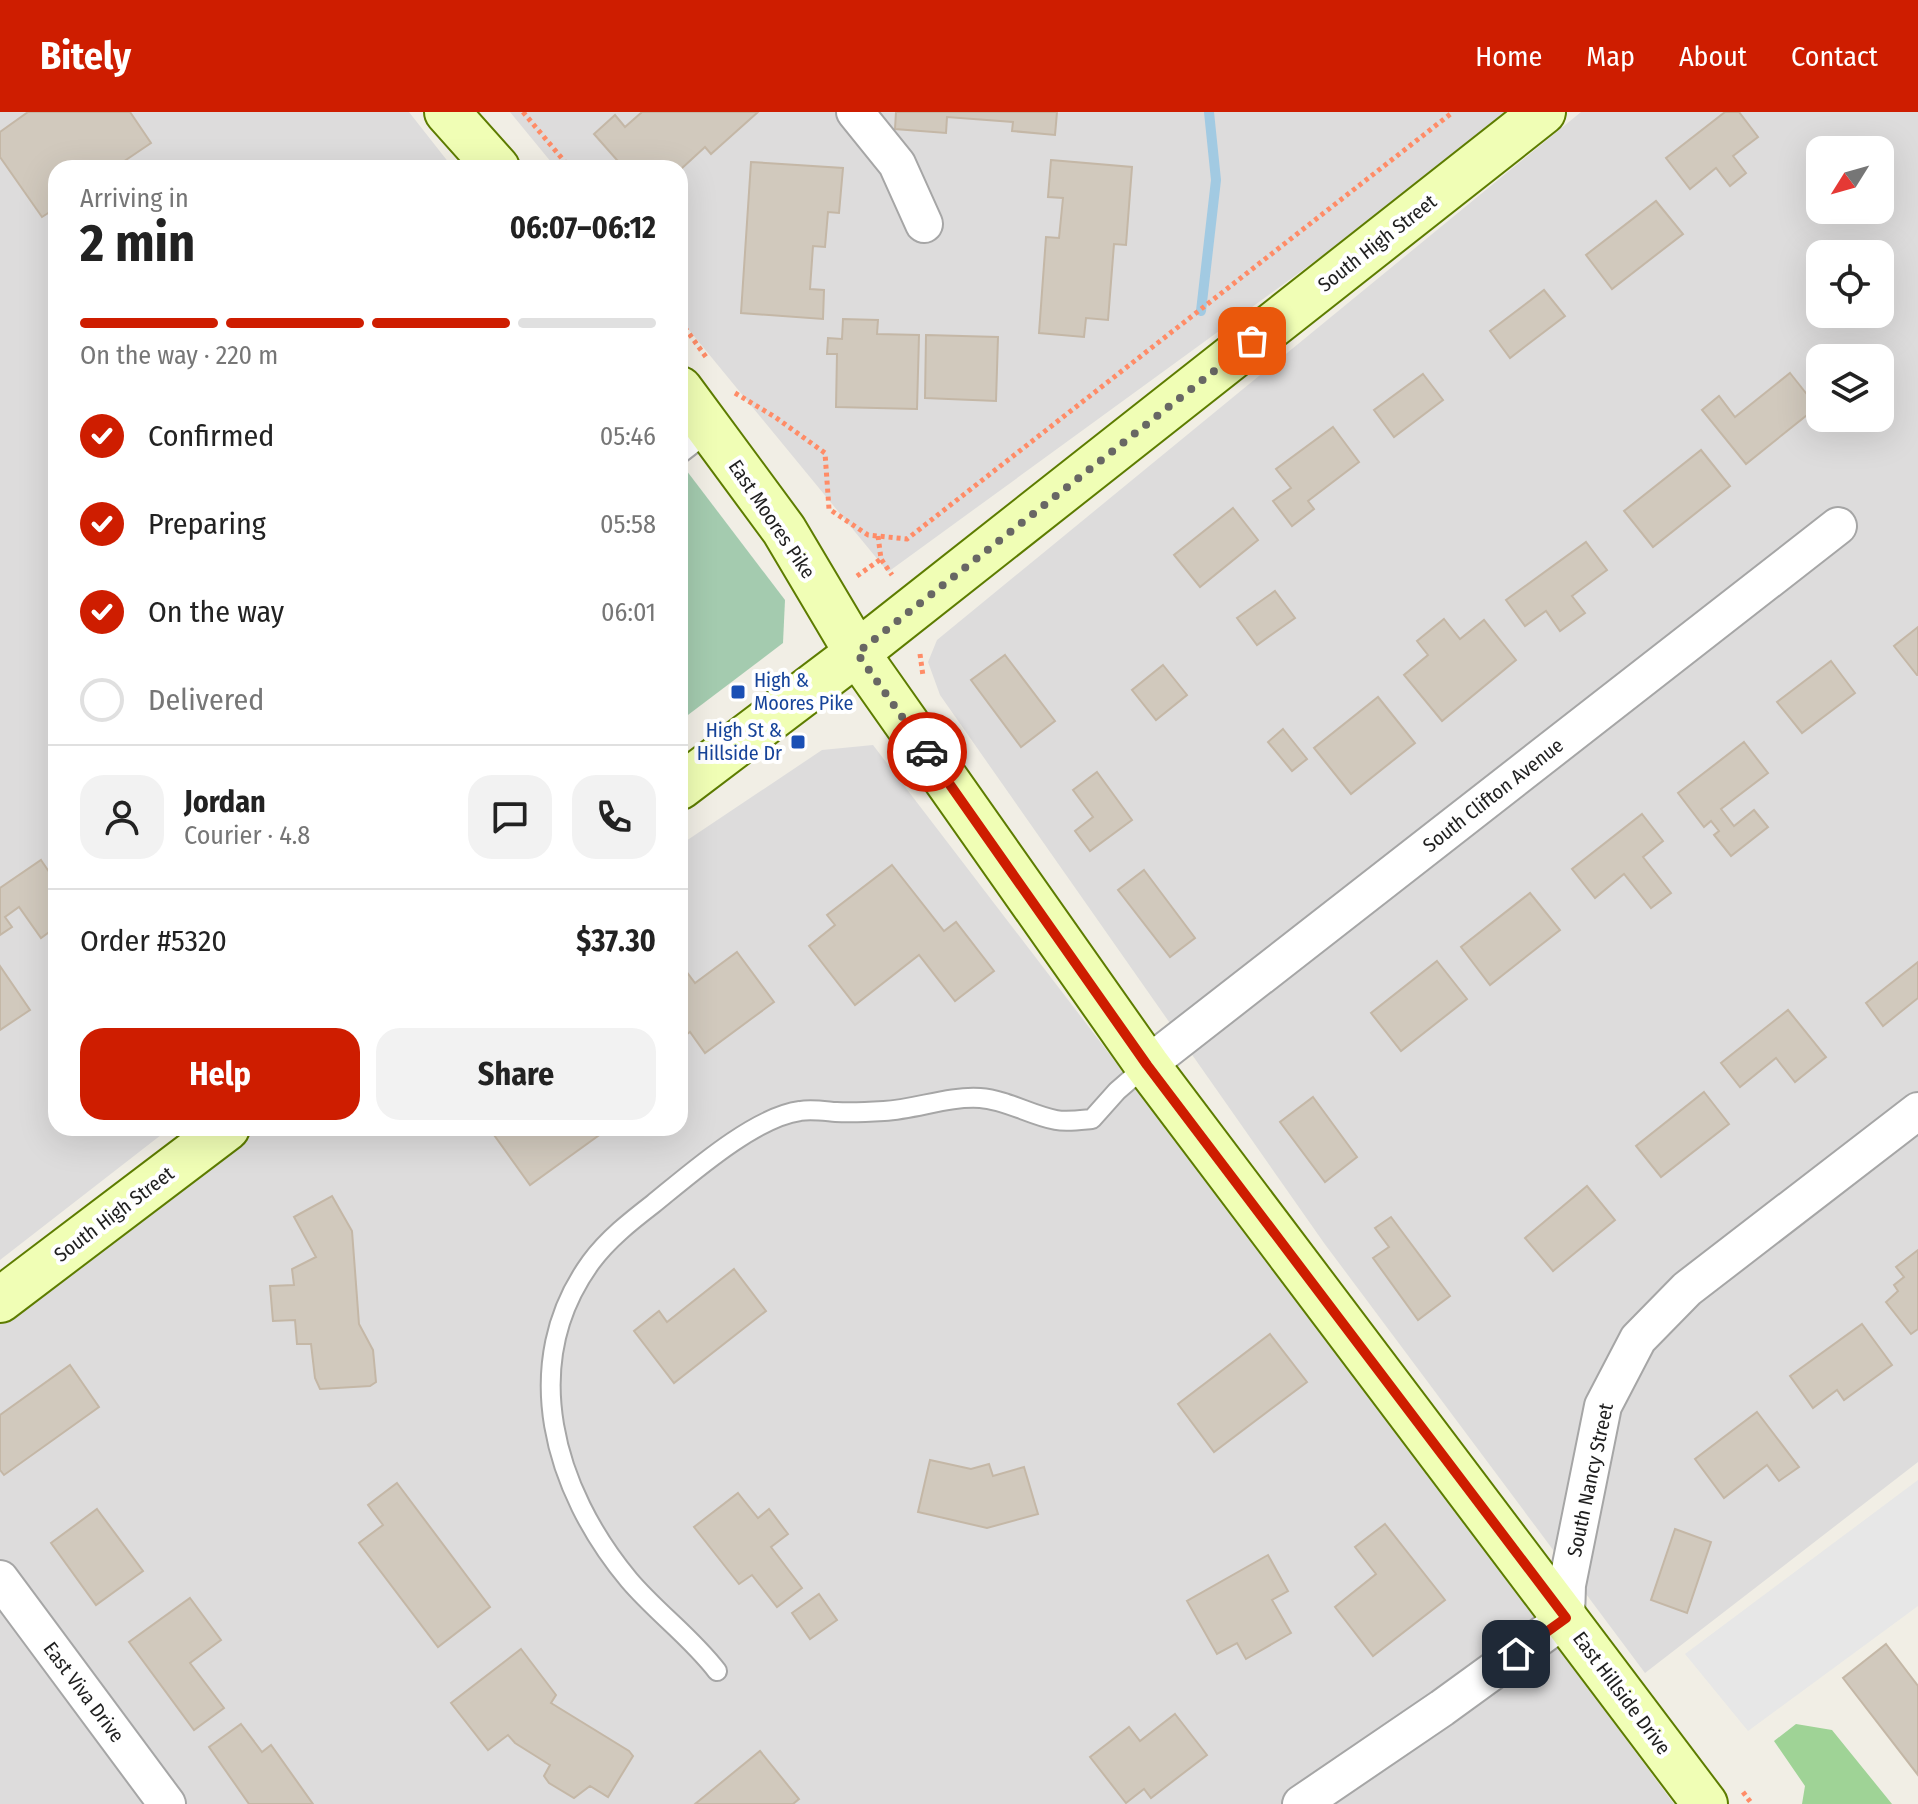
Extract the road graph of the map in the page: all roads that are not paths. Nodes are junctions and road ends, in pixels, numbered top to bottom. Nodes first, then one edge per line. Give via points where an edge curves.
1 (447, 112) edge
2 (855, 112) edge
3 (1543, 112) edge
4 (490, 160) edge
5 (924, 224) dead end
6 (696, 377) edge
7 (695, 442) edge
8 (1838, 526) dead end
9 (857, 653) junction
10 (688, 781) edge
11 (1147, 1065) junction
12 (1918, 1111) edge
13 (216, 1136) edge
14 (0, 1300) edge
15 (0, 1579) edge
16 (1566, 1618) junction
17 (717, 1671) dead end
18 (167, 1804) edge
19 (1301, 1804) edge
20 (1705, 1804) edge

1 - 4 main road
2 - 5 street via 897,164
3 - 9 main road, South High Street
6 - 7 main road, East Moores Pike
7 - 9 main road, East Moores Pike via 784,530
8 - 11 street, South Clifton Avenue
9 - 10 main road, South High Street
9 - 11 main road, East Hillside Drive
11 - 16 main road, East Hillside Drive
11 - 17 lane via 1092,1119 1058,1121 982,1098 886,1111 801,1110 777,1117 677,1184 618,1232 591,1262 560,1326 551,1368 549,1402 556,1440 571,1485 613,1558
12 - 16 street, South Nancy Street via 1687,1289 1638,1339 1603,1406 1567,1585
13 - 14 main road, South High Street
15 - 18 street, East Viva Drive
16 - 19 street
16 - 20 main road, East Hillside Drive

